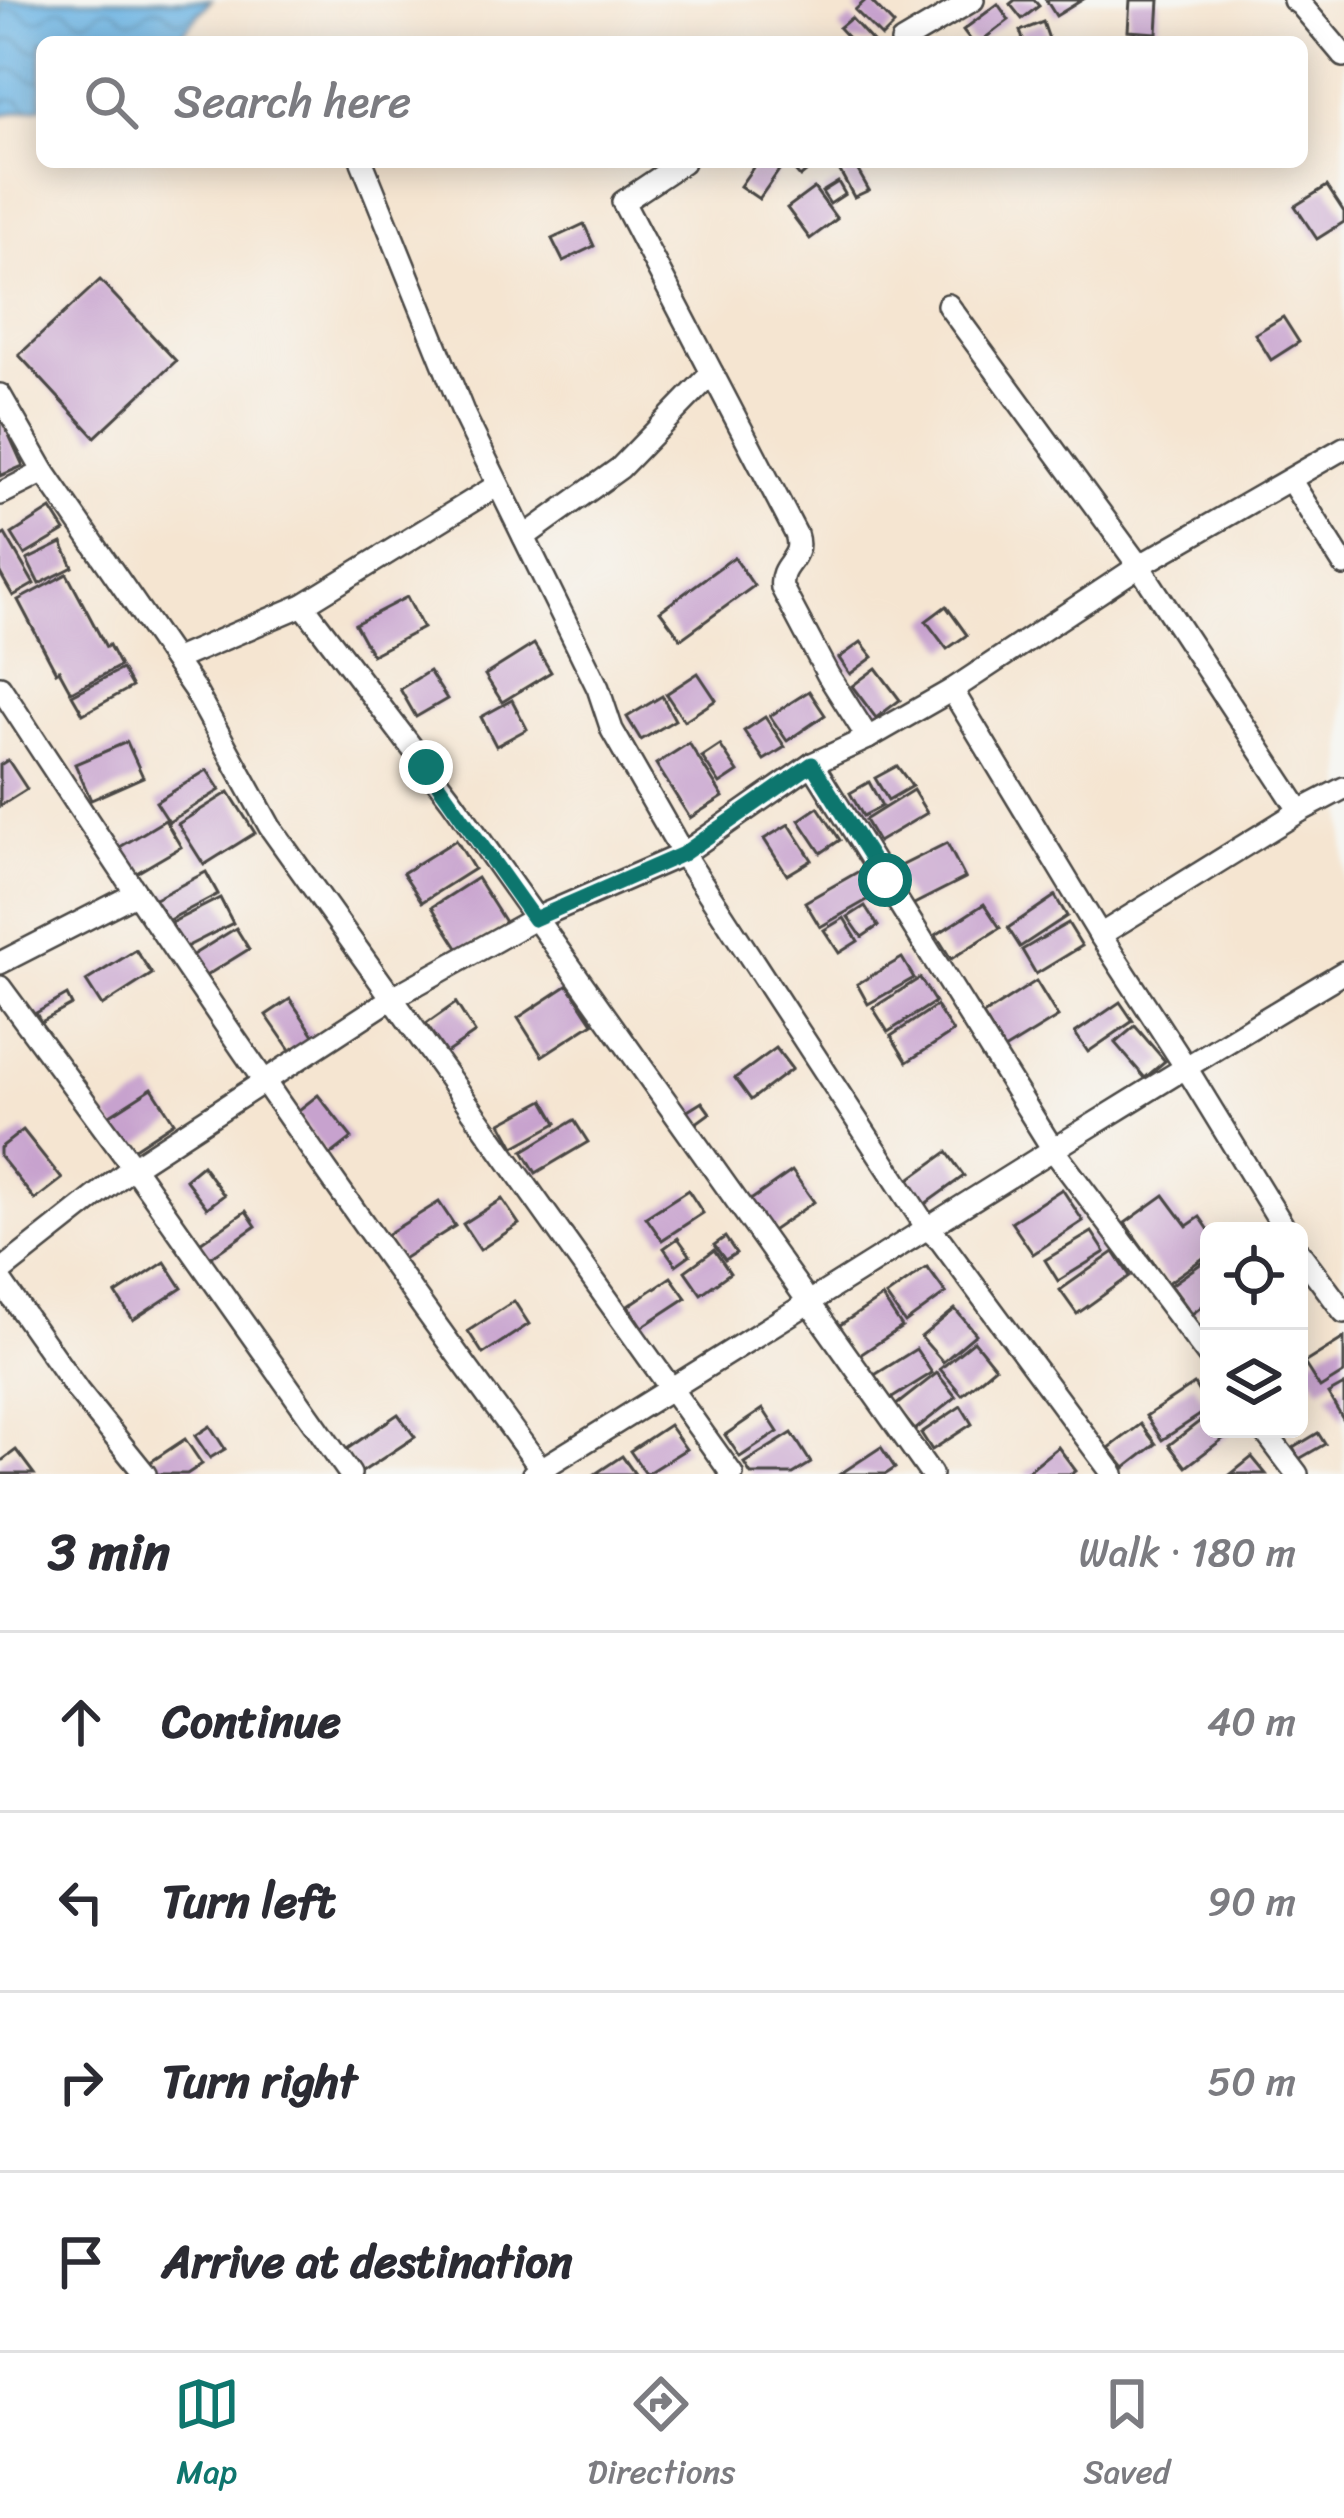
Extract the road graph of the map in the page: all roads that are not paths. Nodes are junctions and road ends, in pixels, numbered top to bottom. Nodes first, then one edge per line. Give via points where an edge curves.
1 (973, 0) edge
2 (1294, 0) edge
3 (912, 36) edge
4 (1344, 56) edge
5 (364, 168) edge
6 (674, 168) edge
7 (947, 305) dead end
8 (712, 373) junction
9 (0, 395) edge
10 (1344, 448) edge
11 (44, 472) junction
12 (1291, 481) junction
13 (499, 485) junction
14 (0, 494) edge
15 (524, 537) junction
16 (1139, 566) junction
17 (1344, 566) edge
18 (303, 605) junction
19 (174, 660) junction
20 (0, 686) edge
21 (952, 690) junction
22 (868, 738) junction
23 (812, 764) junction
24 (1344, 788) edge
25 (1300, 811) junction
26 (683, 854) junction
27 (135, 894) junction
28 (534, 919) junction
29 (1100, 935) junction
30 (0, 963) edge
31 (1344, 972) edge
32 (0, 987) edge
33 (392, 998) junction
34 (1186, 1066) junction
35 (264, 1082) junction
36 (1054, 1150) junction
37 (134, 1167) junction
38 (1281, 1222) edge
39 (928, 1228) junction
40 (1308, 1264) edge
41 (0, 1276) edge
42 (809, 1304) junction
43 (1344, 1312) edge
44 (1200, 1345) edge
45 (670, 1387) junction
46 (1270, 1438) edge
47 (540, 1472) edge
48 (145, 1474) edge
49 (350, 1474) edge
50 (731, 1474) edge
51 (931, 1474) edge
52 (1113, 1474) edge
53 (1297, 1474) edge

1 - 3 street
2 - 4 street
5 - 13 street
6 - 8 street via 623,202
7 - 16 street
8 - 15 street via 620,468
8 - 22 street via 800,545 780,578 782,589
9 - 11 street
10 - 12 street
11 - 14 street
11 - 19 street
12 - 16 street
12 - 17 street
13 - 15 street
13 - 18 street
15 - 26 street via 611,730
16 - 21 street
16 - 25 street
18 - 19 street
18 - 28 street
19 - 33 street via 269,827
20 - 27 street
21 - 22 street
21 - 29 street
22 - 23 street
23 - 26 street
23 - 36 street
24 - 25 street
25 - 29 street
26 - 28 street
26 - 39 street
27 - 30 street
27 - 35 street
28 - 33 street
28 - 42 street
29 - 34 street
31 - 34 street
32 - 37 street
33 - 35 street
33 - 45 street
34 - 36 street
34 - 38 street
35 - 37 street
35 - 47 street
36 - 39 street
36 - 44 street
37 - 41 street
37 - 49 street
39 - 42 street
39 - 52 street
40 - 43 street
41 - 48 street
42 - 45 street
42 - 51 street
45 - 47 street
45 - 50 street
46 - 53 street

